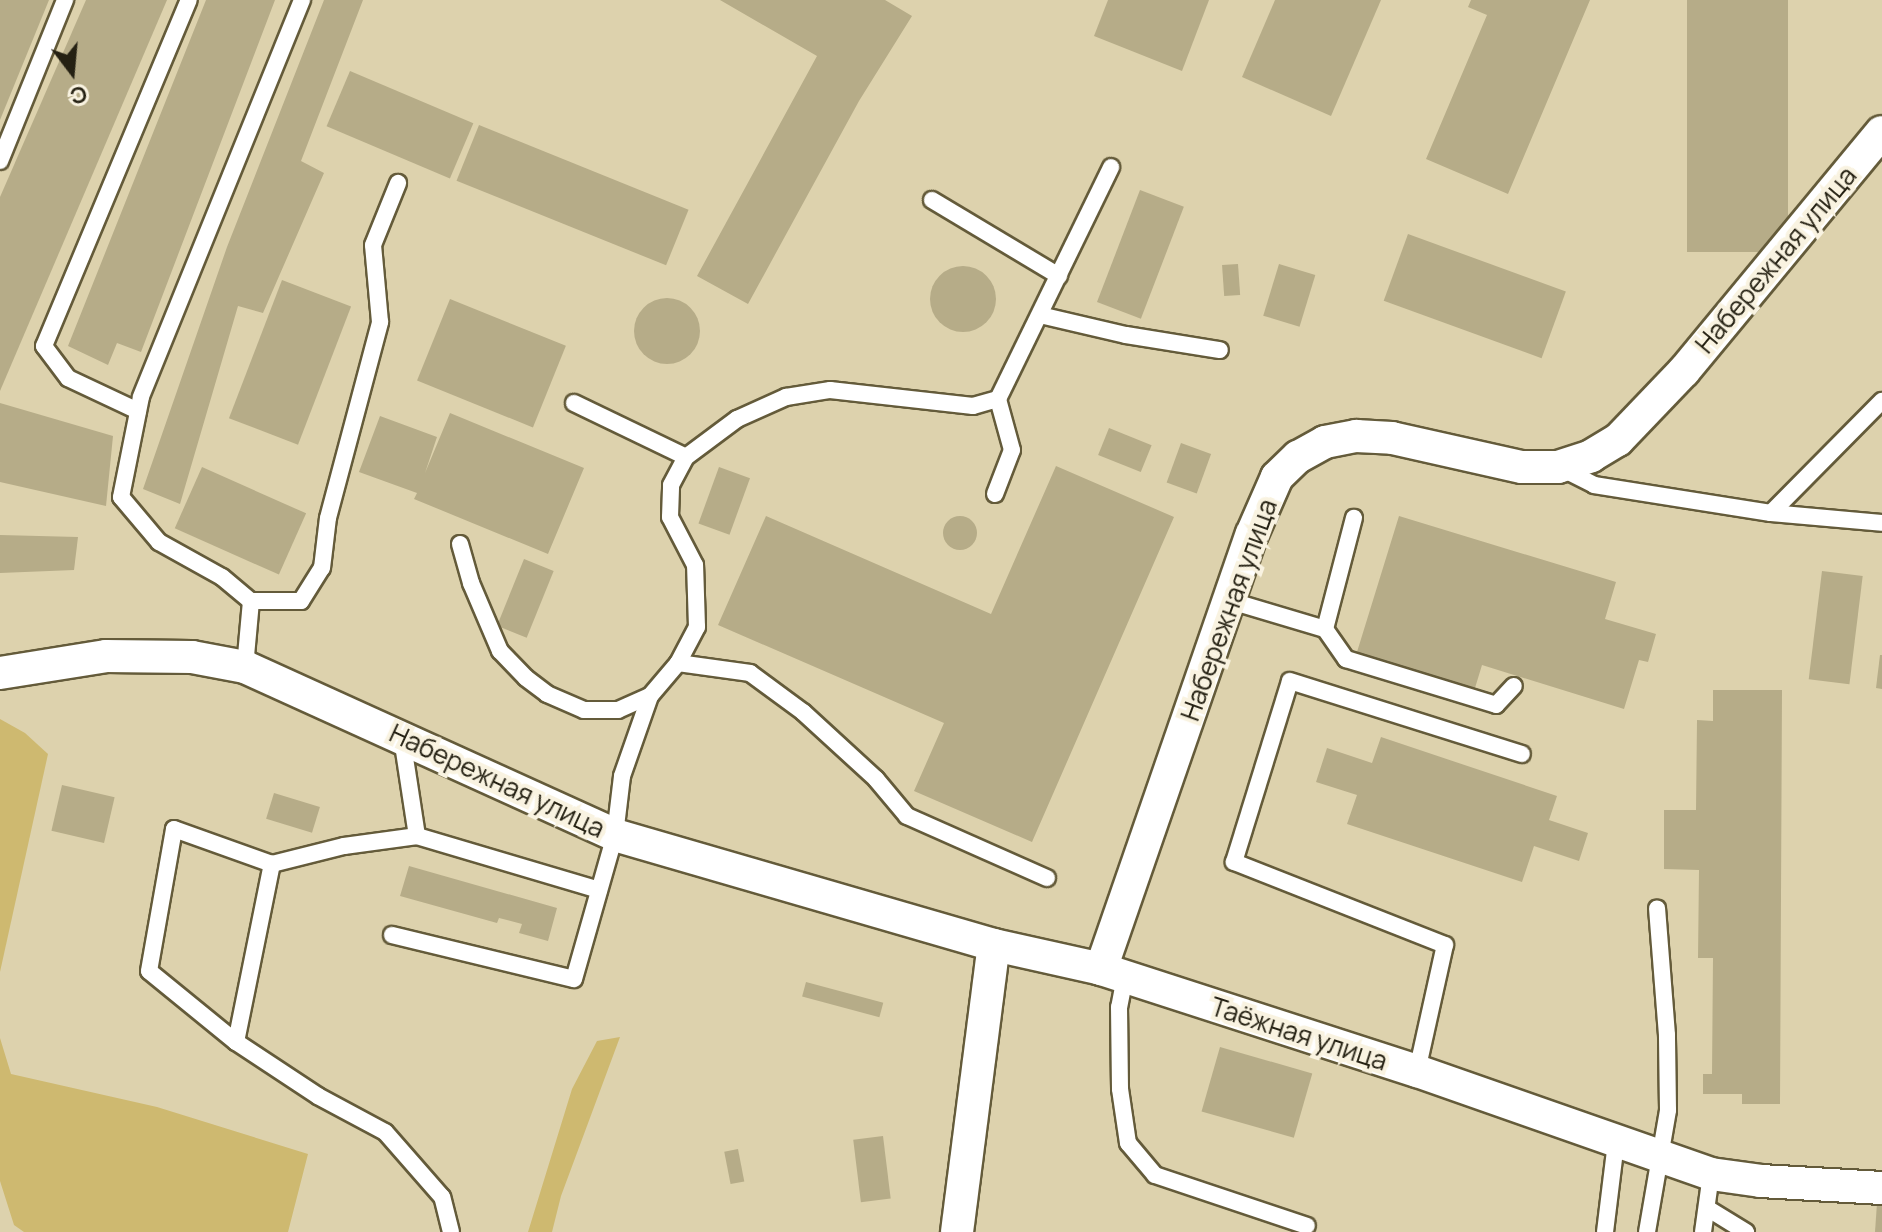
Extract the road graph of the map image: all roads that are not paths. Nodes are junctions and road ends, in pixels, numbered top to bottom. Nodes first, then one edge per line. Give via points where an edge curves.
1 (65, 0) edge
2 (189, 0) edge
3 (302, 0) edge
4 (1882, 132) edge
5 (0, 161) edge
6 (1111, 167) dead end
7 (398, 183) dead end
8 (932, 200) dead end
9 (1059, 276) junction
10 (1040, 315) junction
11 (1220, 350) dead end
12 (998, 399) junction
13 (1882, 401) edge
14 (574, 403) dead end
15 (138, 411) junction
16 (686, 457) junction
17 (1558, 467) junction
18 (995, 494) dead end
19 (1771, 513) junction
20 (1354, 518) dead end
21 (1882, 523) edge
22 (460, 544) dead end
23 (251, 601) junction
24 (1231, 601) junction
25 (1325, 629) junction
26 (678, 663) junction
27 (245, 667) junction
28 (0, 673) edge
29 (1514, 686) dead end
30 (650, 696) junction
31 (402, 738) junction
32 (1522, 754) dead end
33 (615, 835) junction
34 (417, 836) junction
35 (272, 864) junction
36 (1047, 878) dead end
37 (599, 890) junction
38 (1657, 908) dead end
39 (392, 935) dead end
40 (994, 945) junction
41 (1113, 973) junction
42 (236, 1042) junction
43 (1417, 1071) junction
44 (1616, 1142) junction
45 (1662, 1158) junction
46 (1711, 1174) junction
47 (1882, 1188) edge
48 (1707, 1208) junction
49 (1307, 1226) dead end
50 (451, 1232) edge
51 (957, 1232) edge
52 (1605, 1232) edge
53 (1647, 1232) edge
54 (1703, 1232) edge
55 (1746, 1232) edge

1 - 5 lane
2 - 15 lane via 44,346 68,378
3 - 15 lane
4 - 17 street, Набережная улица via 1649,409 1618,440
6 - 9 lane
7 - 23 lane via 373,245 380,322 328,518 322,568 301,601
8 - 9 lane
9 - 10 lane
10 - 11 lane
10 - 12 lane
12 - 16 lane via 973,406 830,390 786,397 737,419
12 - 18 lane via 1012,450
13 - 19 lane
14 - 16 lane
15 - 23 lane via 121,497 159,542 222,577
16 - 26 lane via 671,485 670,517 695,565 697,627
17 - 19 lane via 1594,485
17 - 24 street, Набережная улица via 1522,467 1392,438 1356,436 1325,442 1277,477
19 - 21 lane
20 - 25 lane
22 - 30 lane via 500,651 526,678 584,710 618,710
23 - 27 lane
24 - 25 lane
24 - 41 street, Набережная улица
25 - 29 lane via 1346,659 1496,705
26 - 30 lane
26 - 36 lane via 750,673 803,712 907,816
27 - 28 street, Набережная улица via 192,657 106,656
27 - 31 street, Набережная улица
30 - 33 lane via 622,776
31 - 33 street, Набережная улица
31 - 34 lane
32 - 43 lane via 1290,681 1234,862 1445,945
33 - 37 lane
33 - 40 street, Набережная улица
34 - 35 lane via 344,846
34 - 37 lane
35 - 42 lane
35 - 42 lane via 174,829 149,971
37 - 39 lane via 574,979
38 - 45 lane via 1667,1035 1668,1110
40 - 41 street, Таёжная улица
40 - 51 street
41 - 43 street, Таёжная улица
41 - 49 lane via 1128,1143 1155,1175
42 - 50 lane via 385,1132 442,1197
43 - 44 street, Таёжная улица
44 - 45 street, Таёжная улица
44 - 52 lane
45 - 46 street, Таёжная улица
45 - 53 lane
46 - 47 street, Таёжная улица
46 - 48 lane
48 - 54 lane
48 - 55 lane

